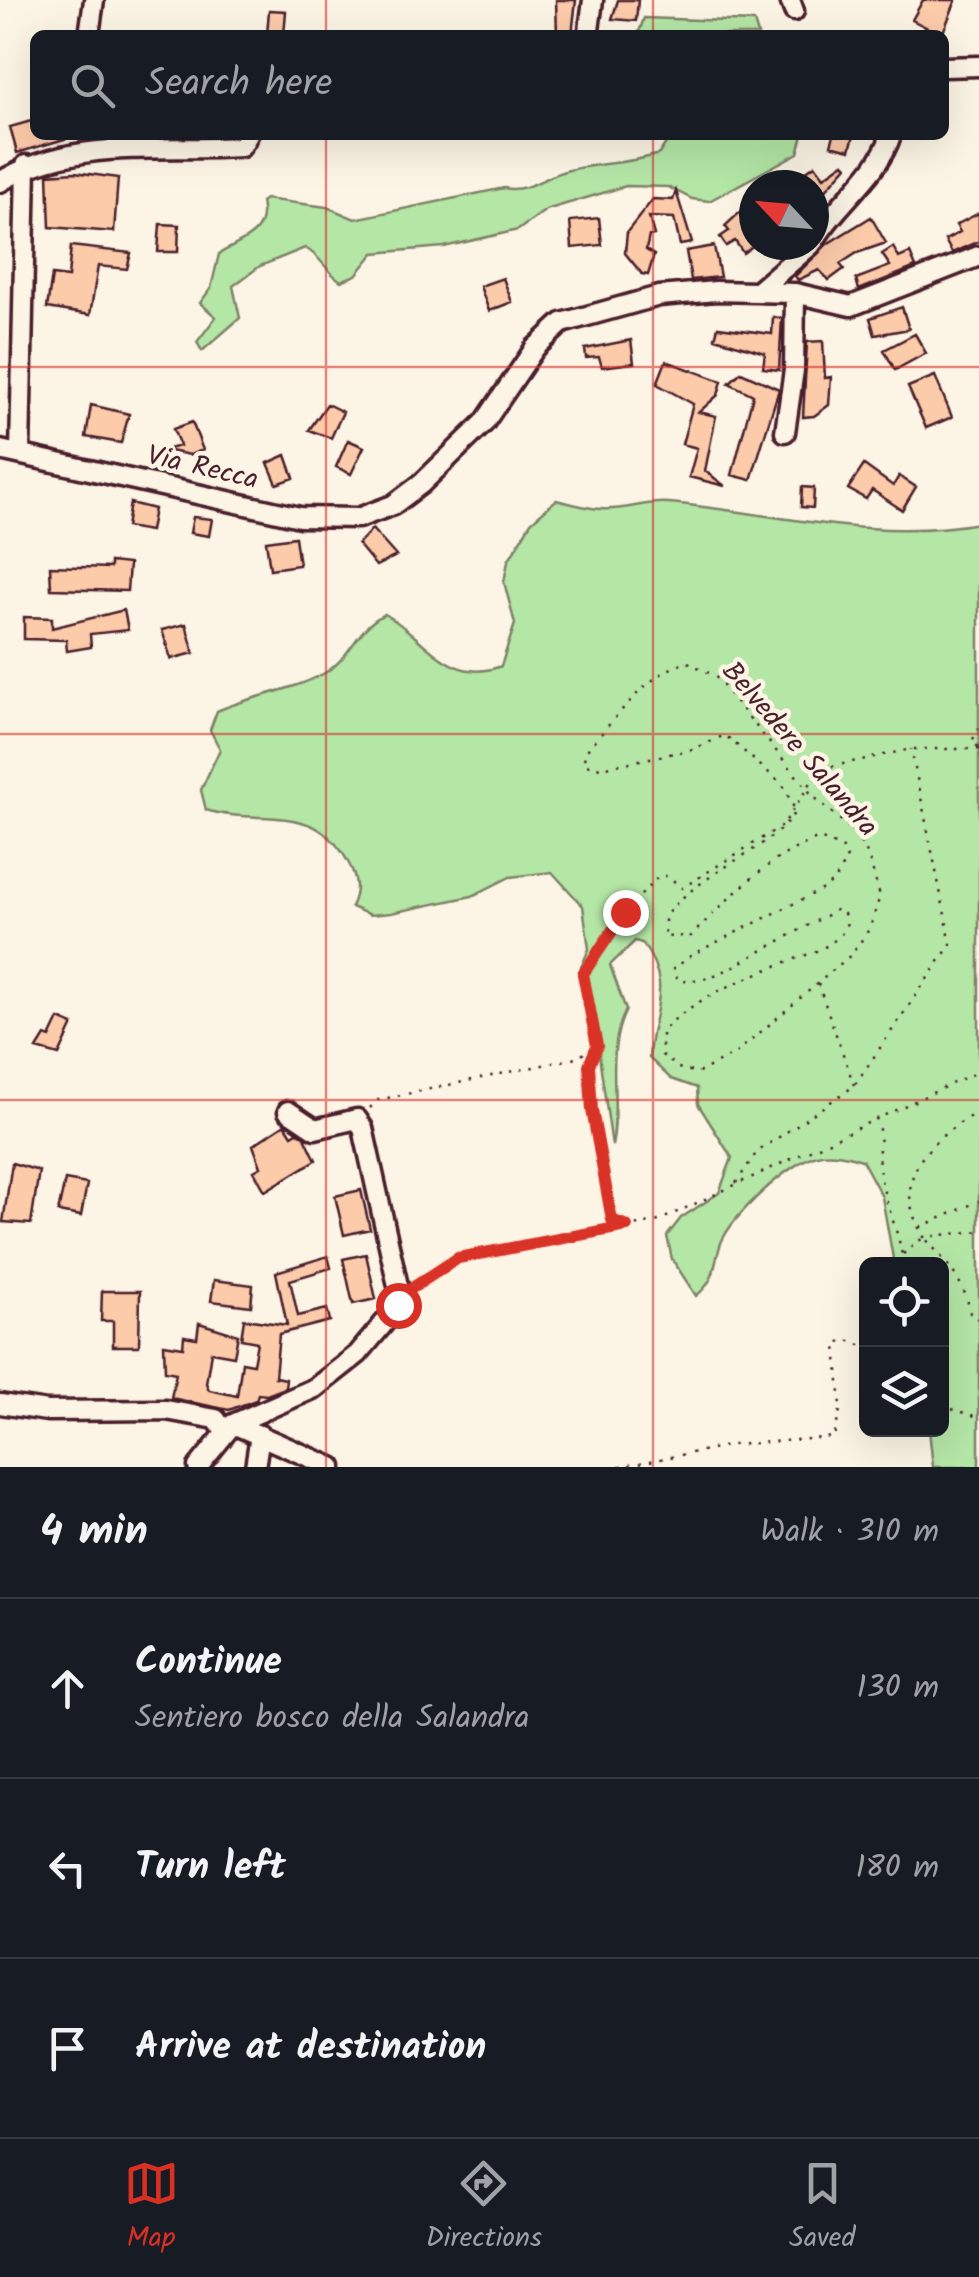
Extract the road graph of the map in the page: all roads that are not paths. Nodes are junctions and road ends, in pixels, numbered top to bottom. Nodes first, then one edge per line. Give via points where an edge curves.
1 (94, 0) edge
2 (592, 0) edge
3 (90, 30) edge
4 (589, 30) dead end
5 (979, 66) edge
6 (949, 68) edge
7 (245, 140) edge
8 (889, 140) edge
9 (26, 165) junction
10 (0, 182) edge
11 (829, 216) edge
12 (979, 256) edge
13 (793, 260) edge
14 (759, 290) junction
15 (794, 293) junction
16 (785, 432) dead end
17 (0, 450) edge
18 (20, 454) junction
19 (288, 1111) dead end
20 (0, 1404) edge
21 (229, 1428) junction
22 (260, 1436) junction
23 (198, 1467) edge
24 (255, 1467) edge
25 (332, 1467) edge

1 - 3 street
2 - 4 street
5 - 6 street
7 - 9 street via 241,147 93,150
8 - 11 street via 884,156
9 - 10 street
9 - 18 street
12 - 15 street via 851,306
13 - 14 street
14 - 15 street
14 - 18 street, Via Recca via 659,296 562,324 535,348 484,422 422,484 358,518 321,520
15 - 16 street
17 - 18 street, Via Recca
19 - 21 street via 315,1129 357,1119 400,1296 358,1354 316,1388
20 - 21 street via 46,1411 166,1410 216,1419
21 - 22 street
21 - 23 street
22 - 24 street
22 - 25 street

